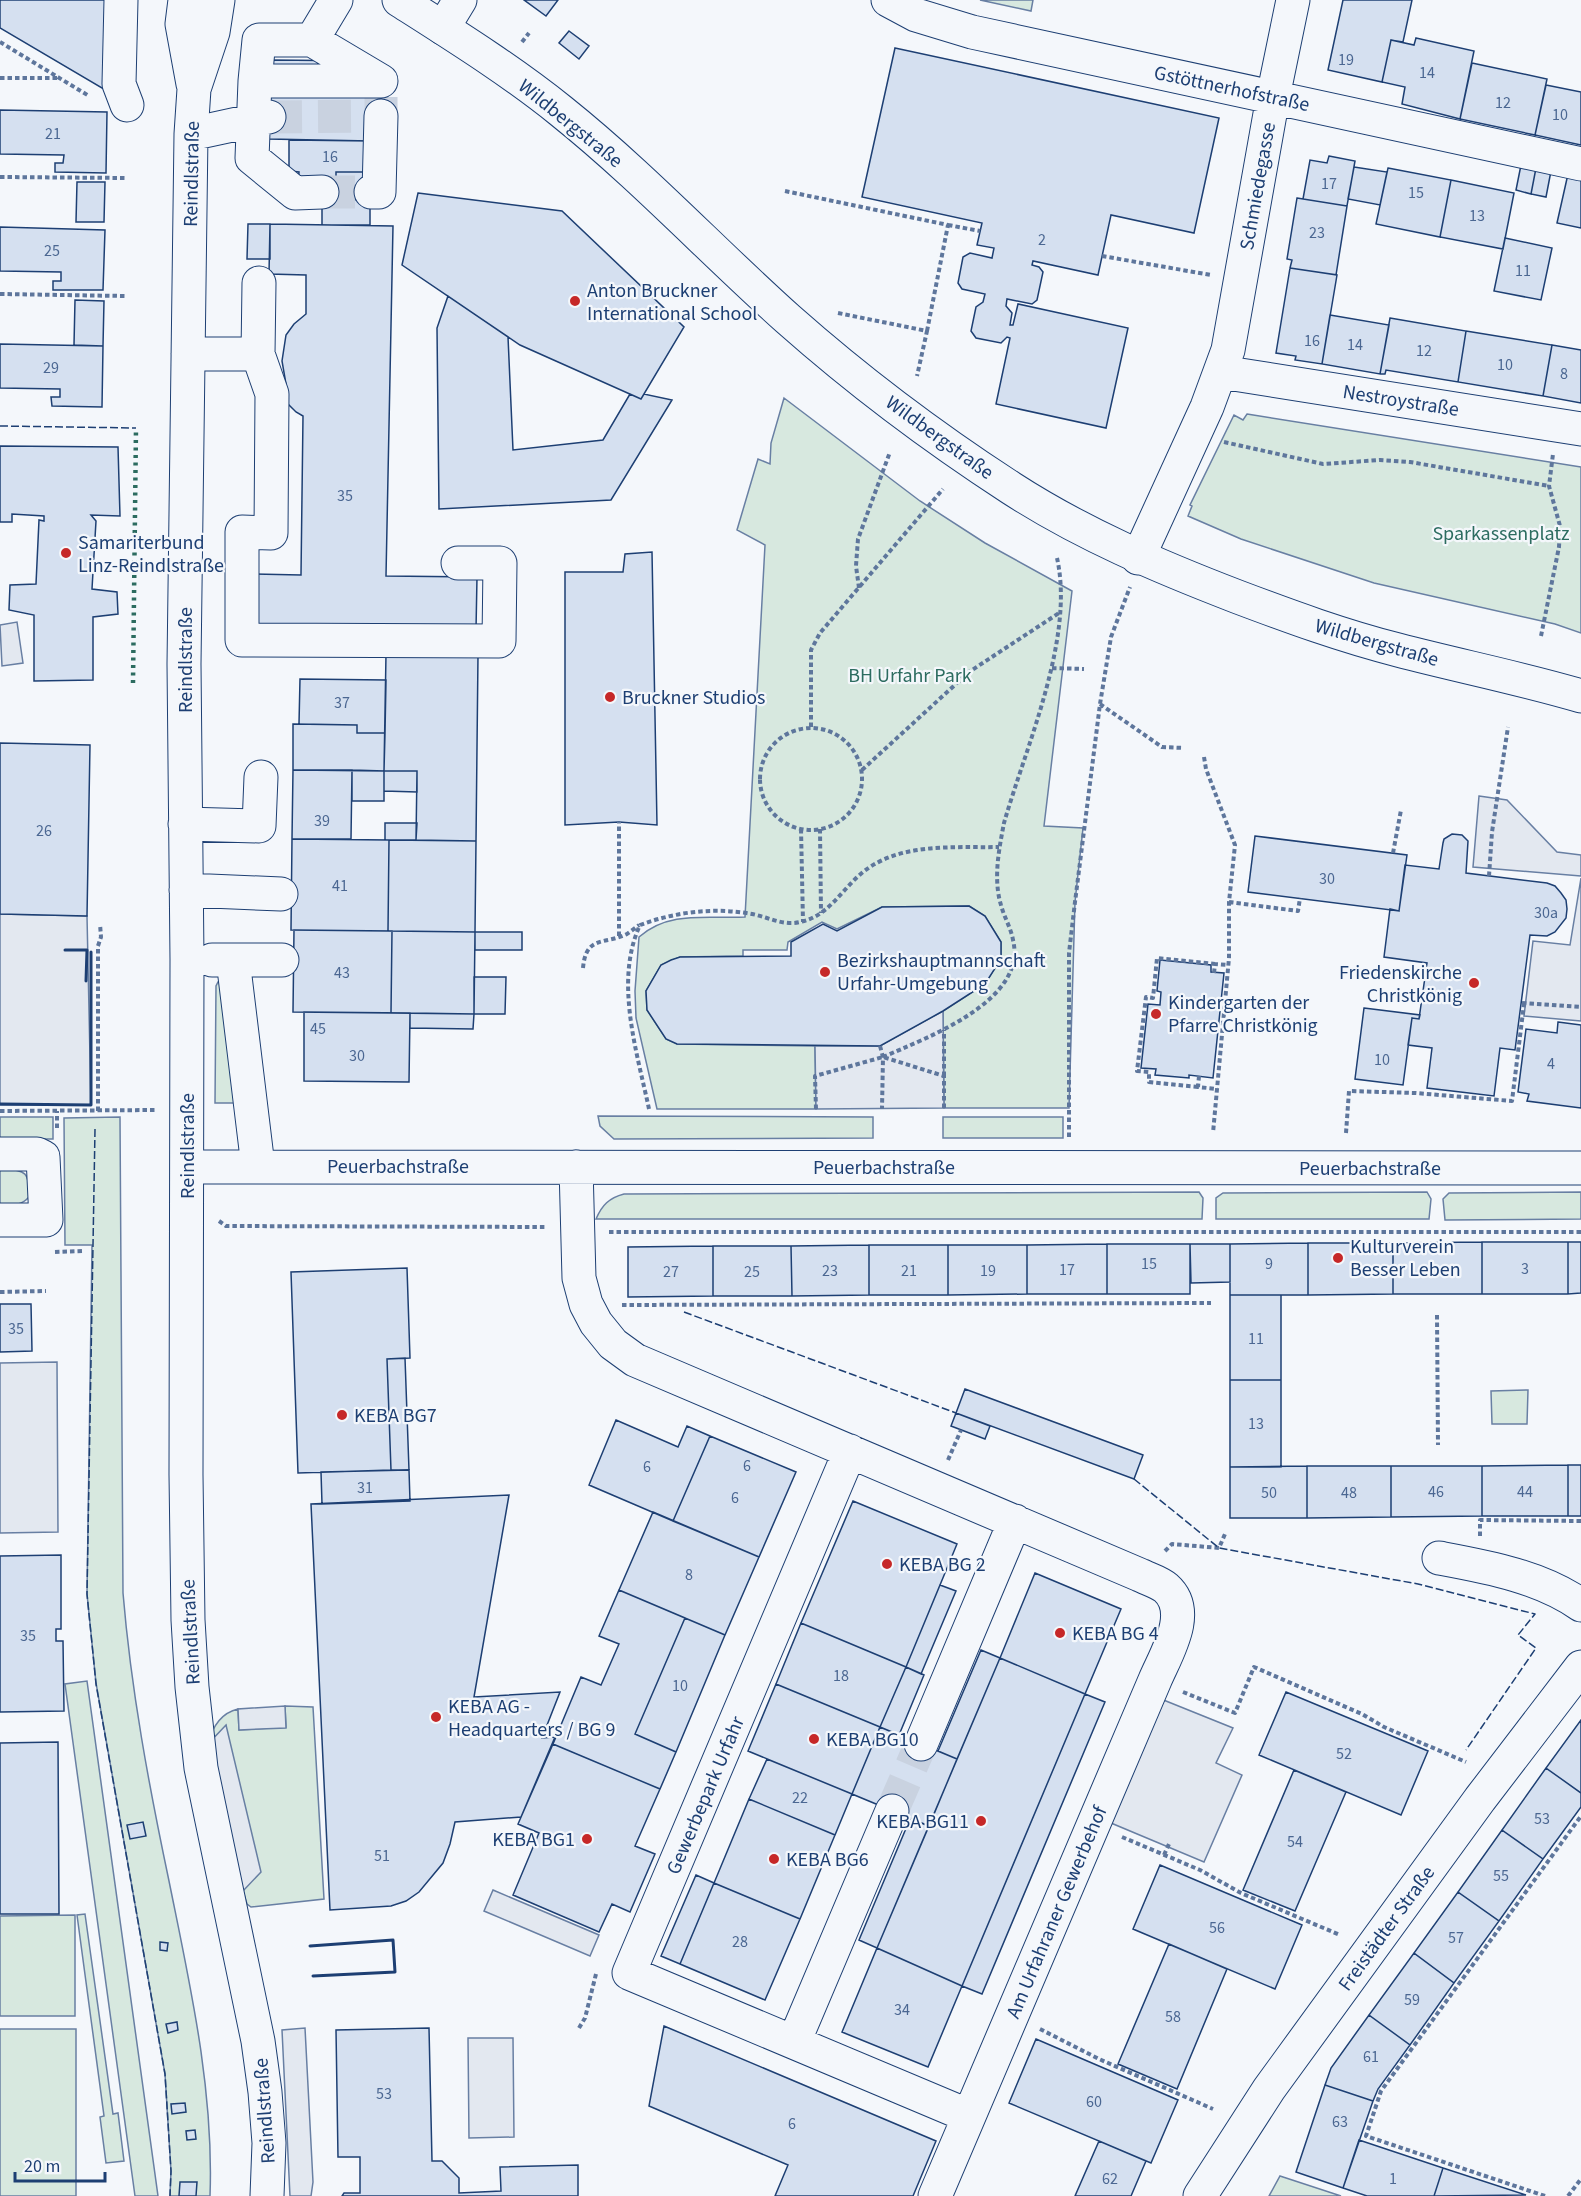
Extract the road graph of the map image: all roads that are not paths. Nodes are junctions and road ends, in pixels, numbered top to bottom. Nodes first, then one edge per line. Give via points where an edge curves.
1 (121, 0) edge
2 (184, 0) edge
3 (218, 0) edge
4 (336, 0) edge
5 (399, 0) edge
6 (460, 0) edge
7 (888, 0) edge
8 (1293, 0) edge
9 (443, 28) junction
10 (312, 40) junction
11 (255, 81) junction
12 (194, 89) junction
13 (1273, 97) junction
14 (127, 105) road end
15 (381, 116) dead end
16 (261, 119) junction
17 (191, 134) junction
18 (1581, 164) edge
19 (308, 192) tunnel mouth
20 (375, 192) dead end
21 (259, 283) dead end
22 (188, 354) junction
23 (258, 354) junction
24 (1221, 372) junction
25 (1570, 427) edge
26 (1138, 558) junction
27 (458, 563) dead end
28 (1581, 696) edge
29 (261, 777) dead end
30 (185, 824) junction
31 (186, 891) junction
32 (281, 894) dead end
33 (187, 959) junction
34 (233, 960) junction
35 (282, 960) dead end
36 (0, 1154) edge
37 (258, 1166) junction
38 (187, 1167) junction
39 (576, 1167) junction
40 (1581, 1168) edge
41 (0, 1220) edge
42 (850, 1451) junction
43 (1015, 1521) junction
44 (1438, 1558) dead end
45 (1581, 1605) edge
46 (1581, 1667) edge
47 (921, 1744) tunnel mouth
48 (892, 1811) tunnel mouth
49 (794, 2042) junction
50 (969, 2116) junction
51 (267, 2196) edge
52 (935, 2196) edge
53 (1200, 2196) edge

1 - 14 street via 119,84
2 - 12 street, Reindlstraße via 182,24
3 - 12 street, Reindlstraße via 213,32
4 - 10 street
5 - 9 street, Wildbergstraße
6 - 9 street
7 - 13 street, Gstöttnerhofstraße via 916,15 972,32
8 - 13 street, Schmiedegasse
9 - 26 street, Wildbergstraße via 562,112 790,321 933,435 1014,490
10 - 11 street via 259,40
10 - 11 street via 381,81
11 - 16 street
12 - 17 street, Reindlstraße
13 - 18 street, Gstöttnerhofstraße
13 - 24 street, Schmiedegasse
15 - 20 street
16 - 17 street
16 - 19 street via 252,158
17 - 22 street, Reindlstraße
21 - 23 street
22 - 23 street
22 - 30 street, Reindlstraße
23 - 27 street via 273,393 271,532 242,532 242,640 499,641 500,563
24 - 25 street, Nestroystraße
24 - 26 street
26 - 28 street, Wildbergstraße via 1335,632
29 - 30 street via 259,826
30 - 31 street, Reindlstraße
31 - 32 street
31 - 33 street, Reindlstraße
33 - 34 street
33 - 38 street, Reindlstraße
34 - 35 street
34 - 37 street
36 - 41 street via 44,1157 46,1220
37 - 38 street, Peuerbachstraße
37 - 39 street, Peuerbachstraße
38 - 51 street, Reindlstraße via 186,1553 192,1687 201,1768 266,2092
39 - 40 street, Peuerbachstraße
39 - 42 street via 579,1278 586,1304 613,1344 635,1360
42 - 43 street
42 - 49 street, Gewerbepark Urfahr via 629,1973
43 - 47 street
43 - 50 street, Am Urfahraner Gewerbehof via 1165,1587 1176,1601 1177,1627
44 - 45 street via 1531,1580
46 - 53 street, Freistädter Straße via 1269,2089
48 - 49 street
49 - 50 street, Gewerbepark Urfahr
50 - 52 street, Am Urfahraner Gewerbehof

